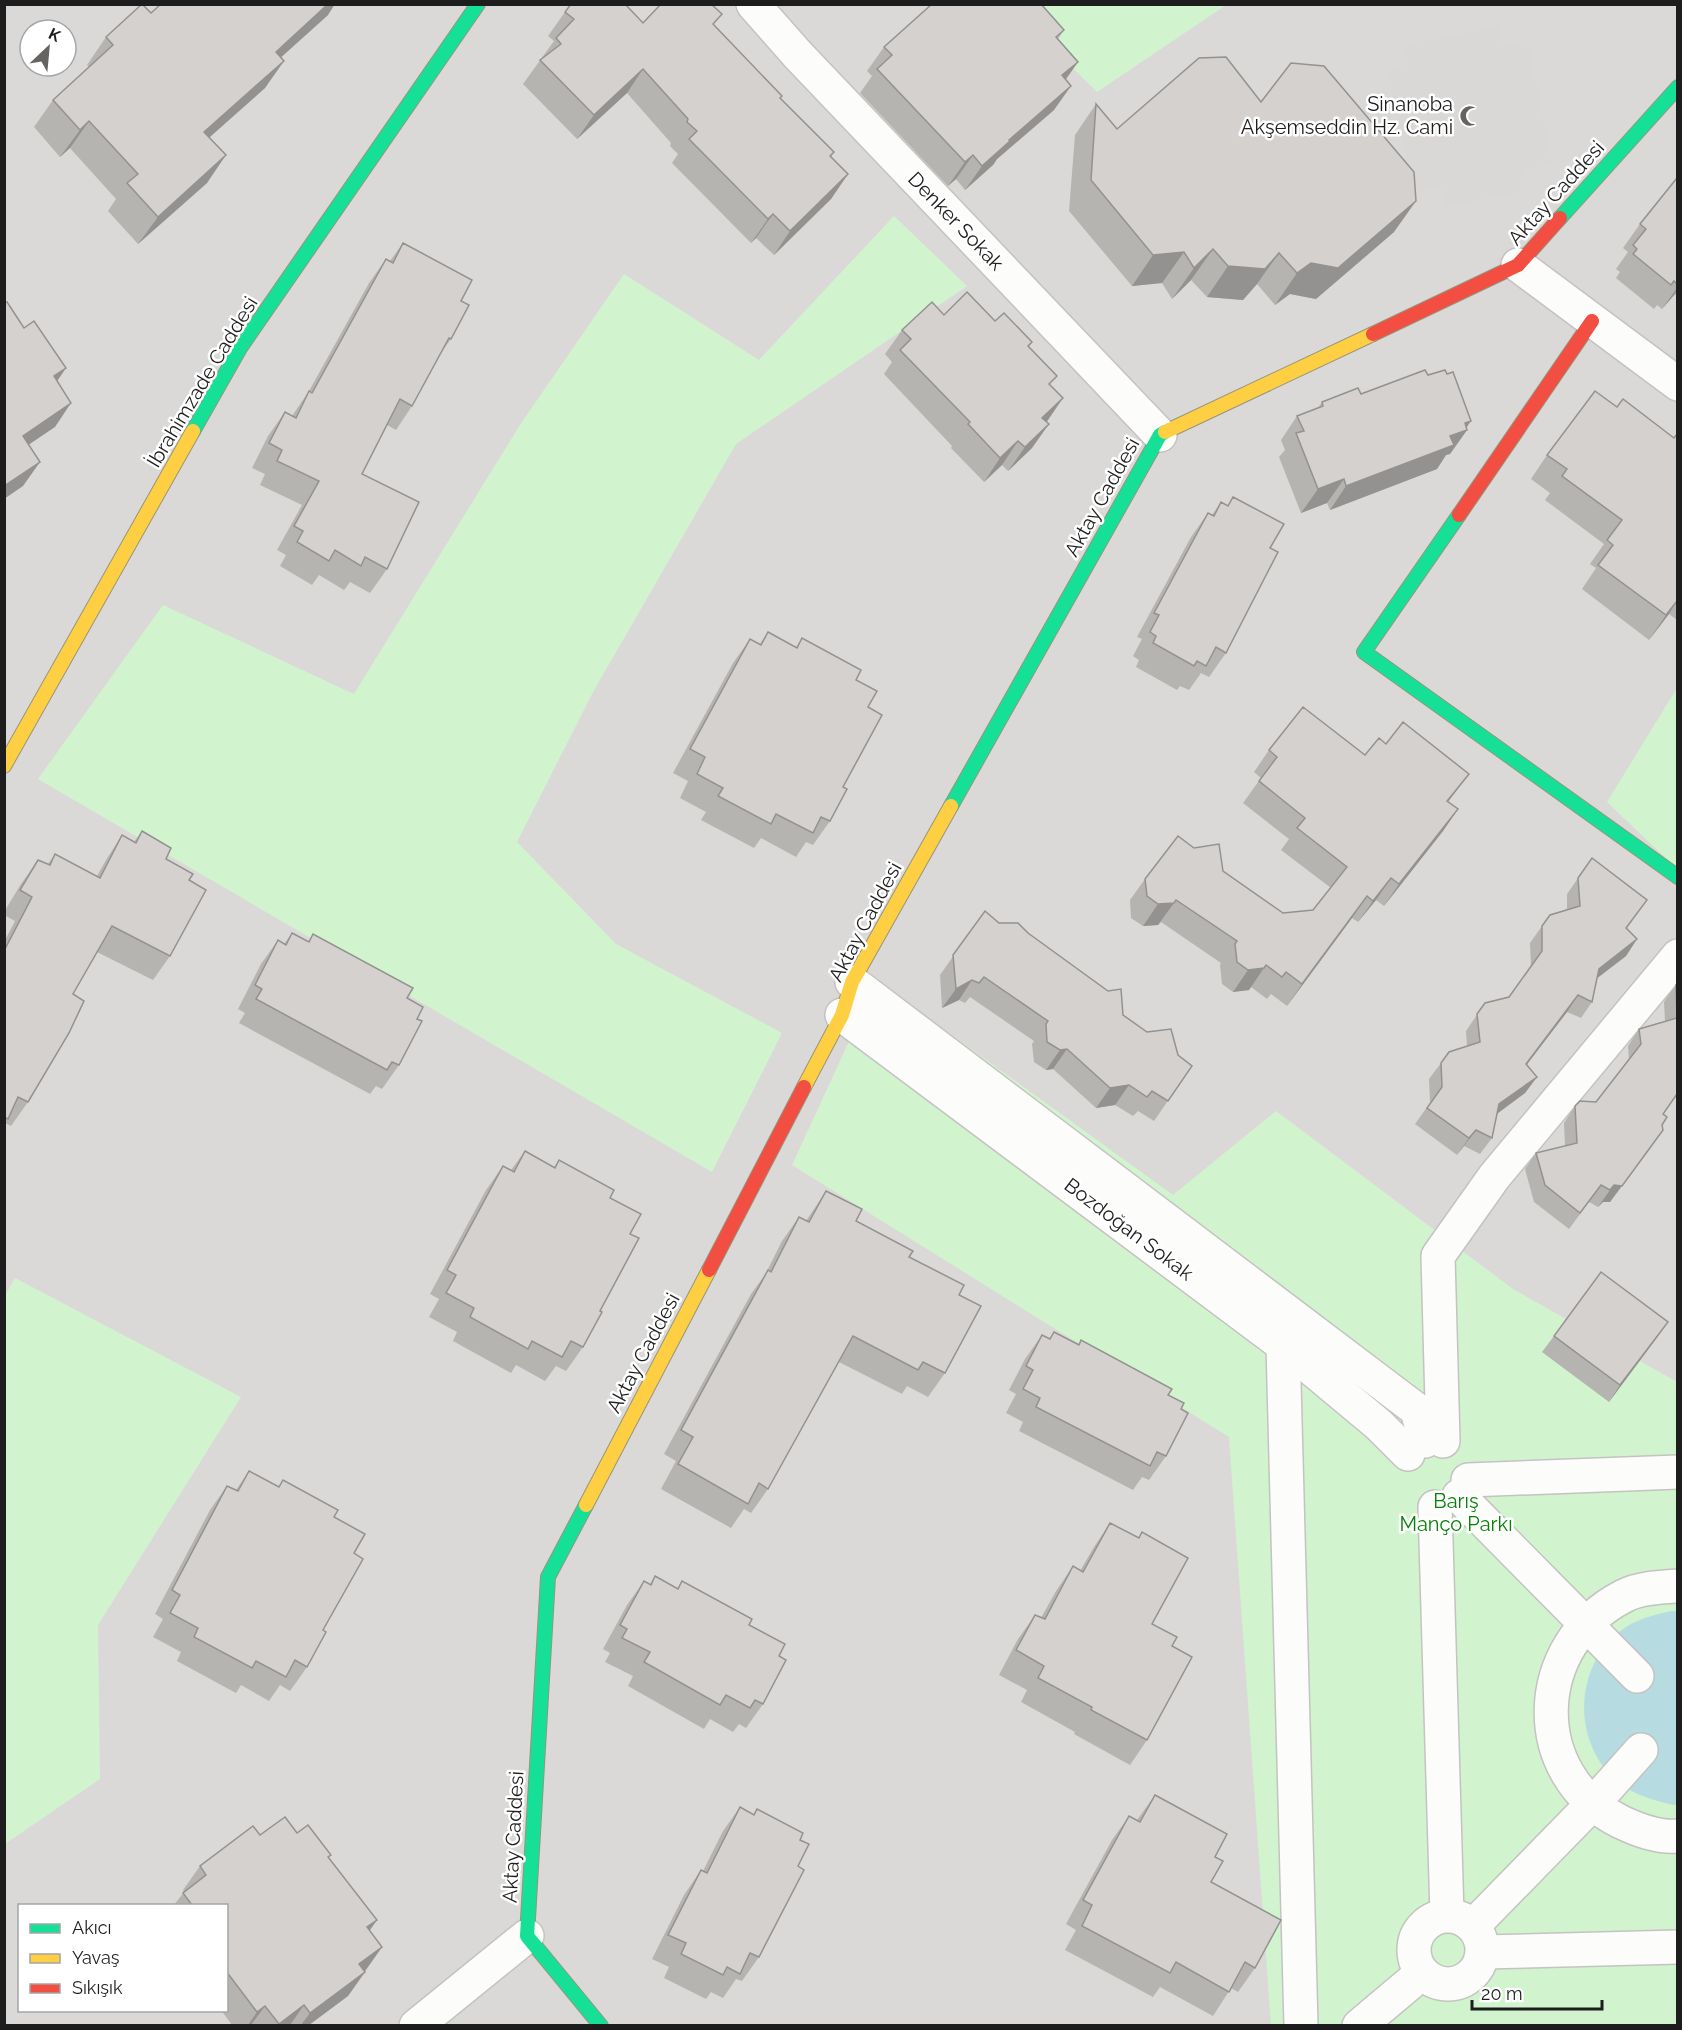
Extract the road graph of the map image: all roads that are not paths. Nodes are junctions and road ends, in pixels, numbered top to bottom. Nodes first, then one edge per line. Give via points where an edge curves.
1 (478, 4) edge
2 (753, 4) edge
3 (1677, 87) edge
4 (1518, 265) junction
5 (1592, 321) junction
6 (1677, 384) edge
7 (1160, 435) junction
8 (4, 766) edge
9 (1677, 876) edge
10 (1677, 956) edge
11 (852, 982) junction
12 (842, 1015) junction
13 (1283, 1345) junction
14 (1425, 1445) junction
15 (1677, 1472) edge
16 (1454, 1494) junction
17 (1677, 1586) edge
18 (1585, 1624) junction
19 (1637, 1676) dead end
20 (1641, 1750) dead end
21 (1592, 1803) junction
22 (1677, 1836) edge
23 (1467, 1931) junction
24 (526, 1936) junction
25 (1677, 1947) edge
26 (1422, 1973) junction
27 (416, 2025) edge
28 (601, 2025) edge
29 (1301, 2025) edge
30 (1359, 2025) edge

1 - 8 main road, İbrahimzade Caddesi via 240,348
2 - 7 street, Denker Sokak
3 - 4 main road, Aktay Caddesi
4 - 5 street
4 - 7 main road, Aktay Caddesi
5 - 6 street
5 - 9 main road via 1364,652
7 - 11 main road, Aktay Caddesi
10 - 14 street via 1494,1177 1438,1256
11 - 12 main road, Aktay Caddesi
11 - 14 street via 1417,1410
12 - 13 street, Bozdoğan Sokak
12 - 24 main road, Aktay Caddesi via 548,1576
13 - 14 street, Bozdoğan Sokak via 1379,1425
13 - 29 street
15 - 16 street
16 - 18 street
16 - 23 street
17 - 18 street via 1626,1595
18 - 19 street
18 - 21 street via 1558,1668 1551,1700 1553,1734 1564,1766
20 - 21 street
21 - 22 street via 1608,1816 1638,1830
21 - 23 street
23 - 25 street
23 - 26 street via 1435,1917 1426,1923 1418,1931 1413,1954
23 - 26 street via 1480,1964 1474,1973 1454,1984 1442,1984
24 - 27 street
24 - 28 main road
26 - 30 street

